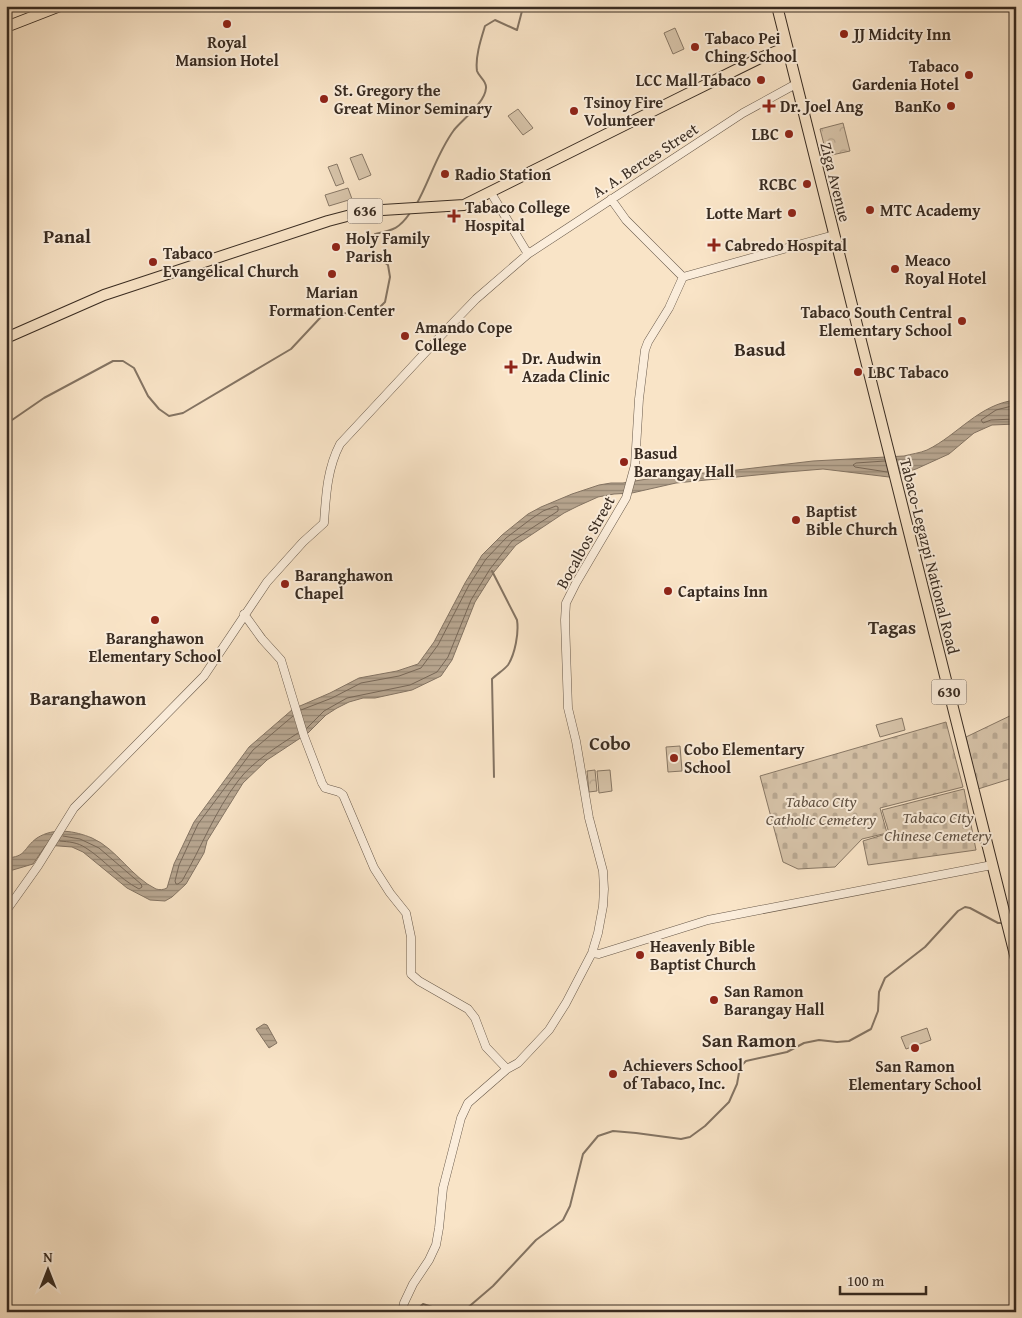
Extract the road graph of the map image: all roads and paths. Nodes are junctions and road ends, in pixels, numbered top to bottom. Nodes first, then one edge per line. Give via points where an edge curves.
1 (60, 6) edge
2 (777, 6) edge
3 (6, 27) edge
4 (787, 47) junction
5 (796, 84) junction
6 (491, 193) junction
7 (610, 199) junction
8 (834, 235) junction
9 (528, 254) junction
10 (683, 277) junction
11 (6, 338) edge
12 (888, 452) joint
13 (244, 614) junction
14 (992, 865) junction
15 (6, 911) edge
16 (592, 952) junction
17 (1016, 959) edge
18 (507, 1070) junction
19 (402, 1312) edge

1 - 3 main road
2 - 4 main road, Ziga Avenue / 630
4 - 5 main road, Ziga Avenue / 630
4 - 6 main road, 636
5 - 7 street, A. A. Berces Street via 743,113
5 - 8 main road, Ziga Avenue / 630
6 - 9 street
6 - 11 main road, 636 via 464,205 366,211 314,225 104,295
7 - 9 street, A. A. Berces Street
7 - 10 street via 626,220
8 - 10 street
8 - 12 main road, Ziga Avenue / 630
9 - 13 street, A. A. Berces Street via 476,299 340,444 329,473 324,523 267,582
10 - 16 street, Bocalbos Street via 645,350 635,465 626,498 566,602 568,708 589,818 603,871 603,906
12 - 14 main road, Tabaco-Legazpi National Road / 630
13 - 15 street via 204,676 74,808
13 - 18 street via 281,660 322,783 343,795 374,868 406,913 413,976 468,1009 486,1047
14 - 16 street via 708,920 599,954
14 - 17 main road, Tabaco-Legazpi National Road / 630
16 - 18 street, Bocalbos Street via 553,1025 518,1063
18 - 19 street, Bocalbos Street via 468,1103 461,1118 443,1188 436,1246 413,1284

